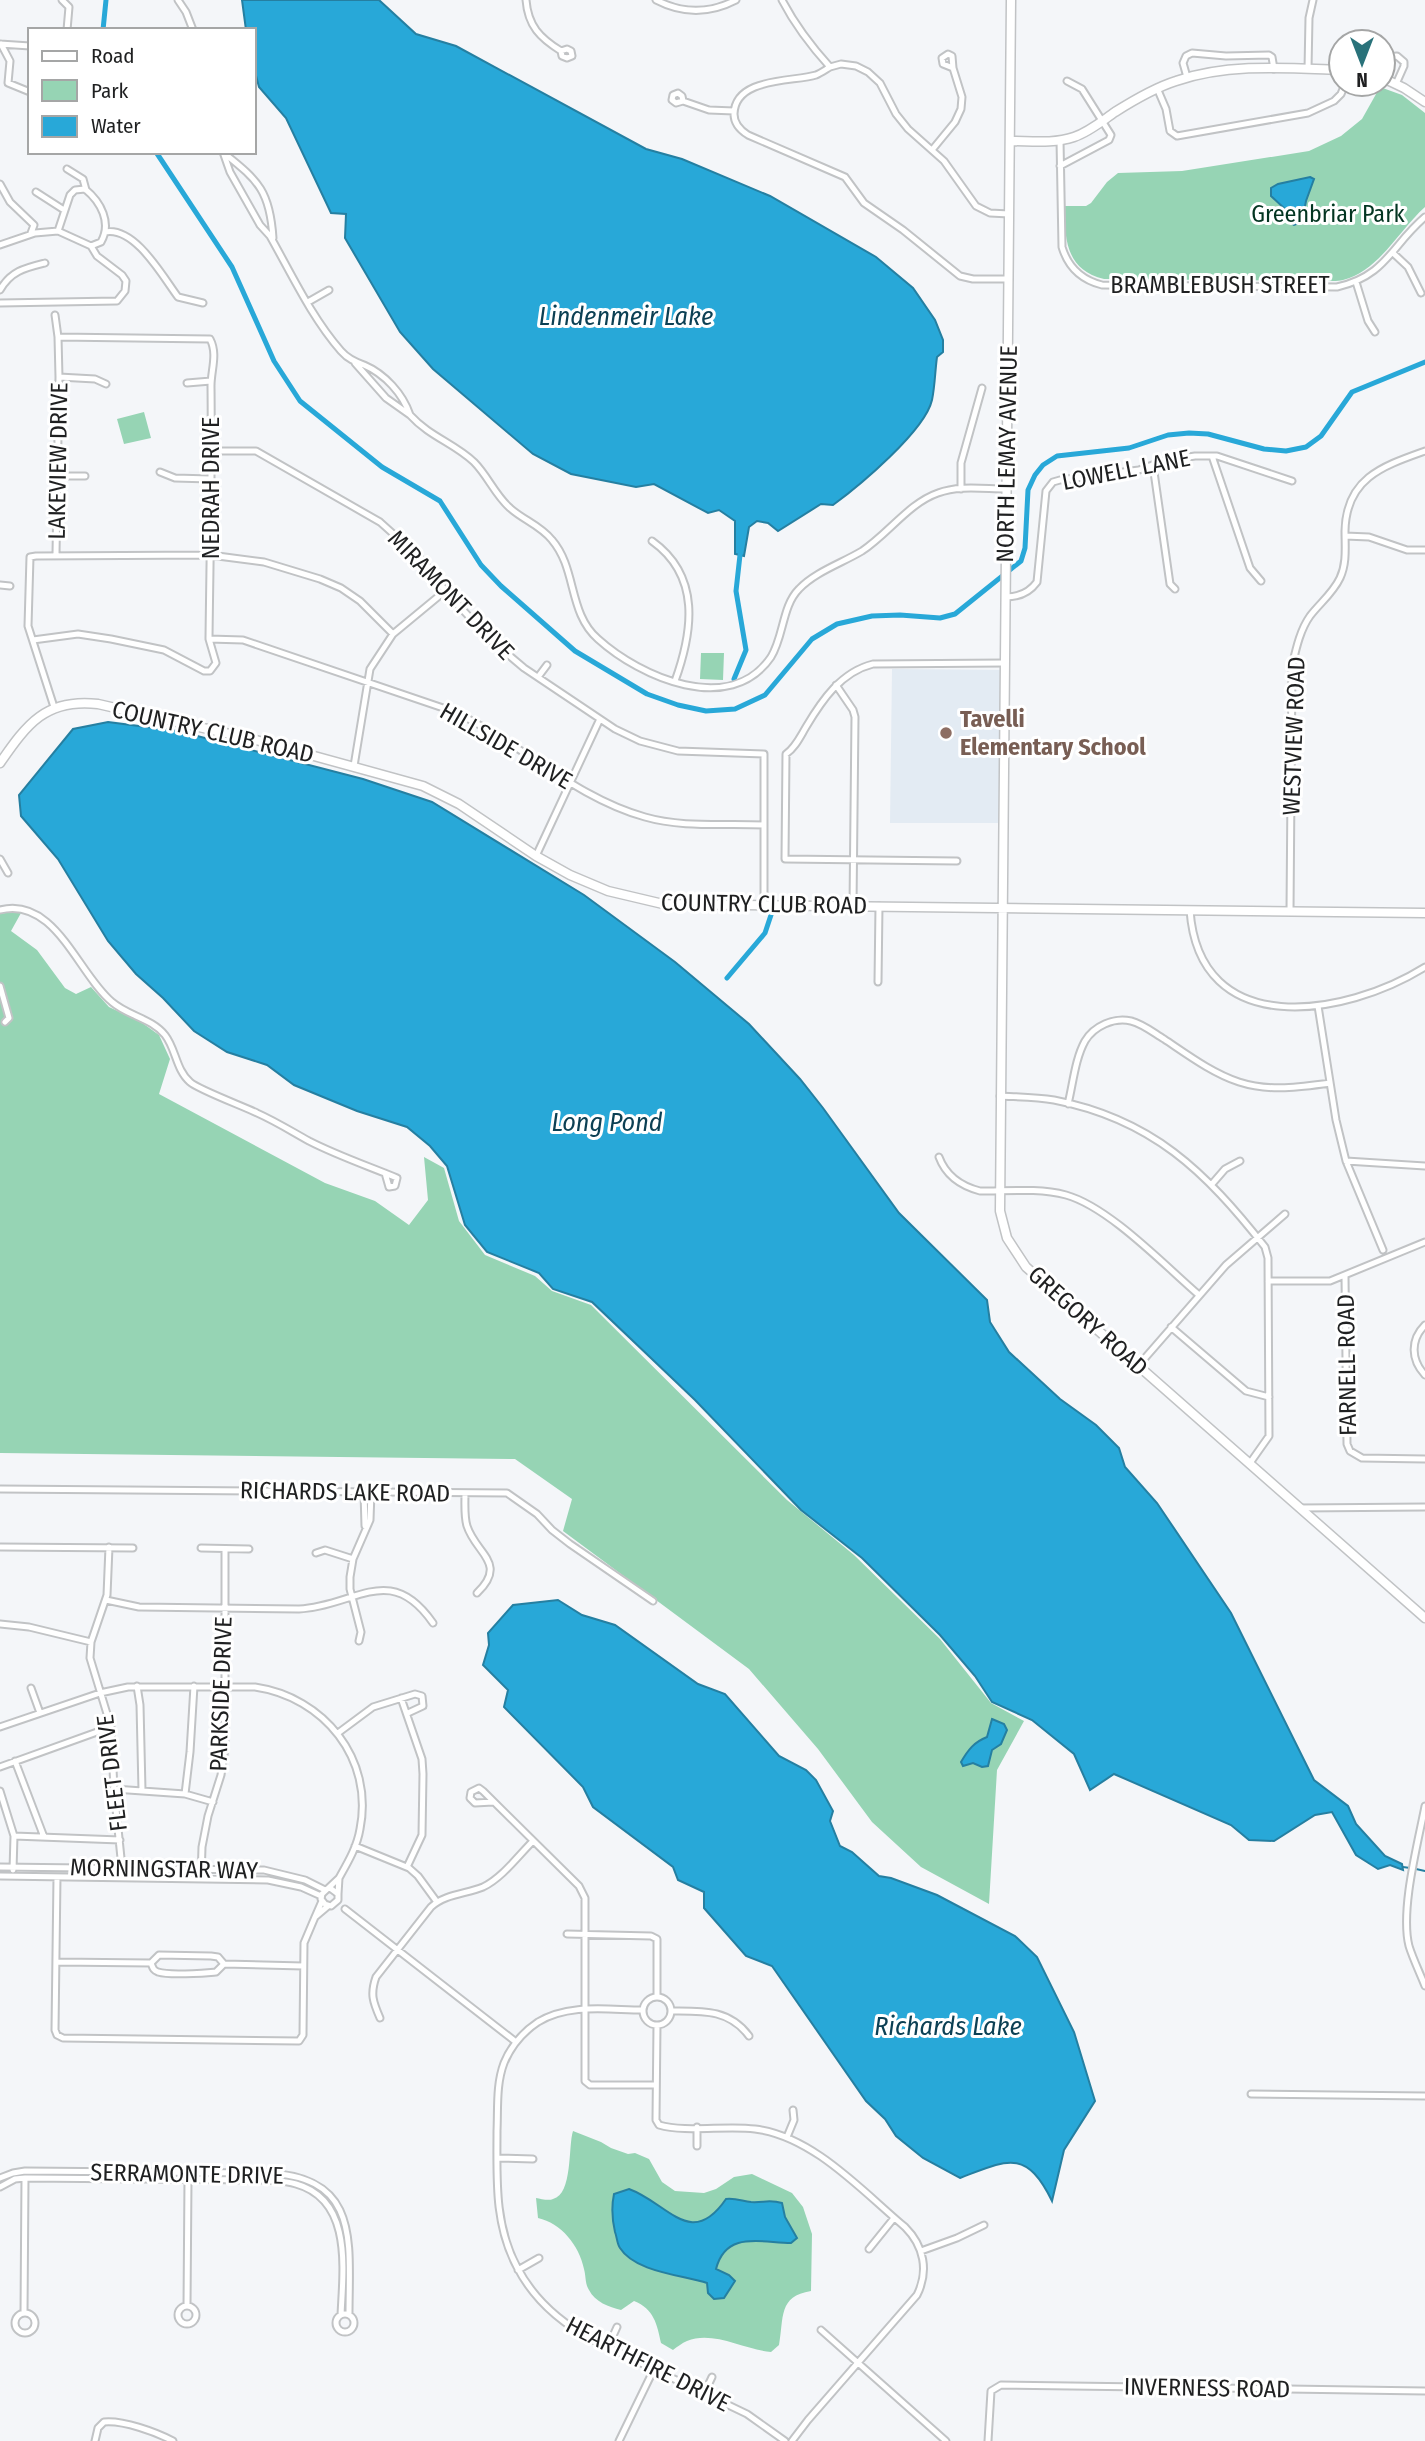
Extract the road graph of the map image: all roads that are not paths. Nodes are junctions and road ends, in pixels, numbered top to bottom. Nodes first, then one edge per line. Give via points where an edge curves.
1 (62, 0) edge
2 (178, 0) edge
3 (526, 0) edge
4 (656, 0) edge
5 (736, 0) edge
6 (794, 0) edge
7 (1011, 0) edge
8 (1313, 0) edge
9 (784, 3) edge
10 (67, 28) edge
11 (191, 28) edge
12 (1, 44) edge
13 (28, 46) edge
14 (561, 51) dead end
15 (1397, 56) edge
16 (830, 67) junction
17 (953, 68) dead end
18 (1274, 69) junction
19 (1308, 69) junction
20 (1327, 70) edge
21 (1187, 77) junction
22 (1067, 81) dead end
23 (1397, 82) edge
24 (1397, 85) edge
25 (1157, 88) junction
26 (28, 91) edge
27 (1338, 98) edge
28 (683, 101) dead end
29 (1425, 102) edge
30 (734, 111) junction
31 (1103, 120) junction
32 (1060, 140) junction
33 (1010, 141) junction
34 (932, 150) junction
35 (224, 154) edge
36 (226, 154) edge
37 (1060, 166) junction
38 (67, 169) dead end
39 (0, 184) edge
40 (86, 190) junction
41 (36, 192) dead end
42 (64, 210) junction
43 (1009, 214) junction
44 (1425, 217) edge
45 (58, 231) junction
46 (106, 232) junction
47 (29, 235) junction
48 (273, 241) junction
49 (0, 245) edge
50 (91, 246) junction
51 (1393, 253) junction
52 (45, 263) dead end
53 (1009, 279) junction
54 (1356, 282) junction
55 (0, 289) edge
56 (329, 290) dead end
57 (1421, 293) dead end
58 (308, 302) junction
59 (0, 303) edge
60 (204, 303) dead end
61 (55, 315) dead end
62 (1375, 332) dead end
63 (58, 337) junction
64 (355, 363) junction
65 (60, 377) junction
66 (211, 381) junction
67 (187, 383) dead end
68 (106, 384) dead end
69 (982, 388) dead end
70 (411, 415) junction
71 (212, 451) junction
72 (1425, 451) edge
73 (1212, 456) junction
74 (1153, 465) junction
75 (160, 472) dead end
76 (58, 476) junction
77 (85, 476) dead end
78 (211, 479) junction
79 (1292, 481) dead end
80 (961, 488) junction
81 (1006, 489) junction
82 (1345, 536) junction
83 (652, 541) dead end
84 (1425, 550) edge
85 (56, 554) junction
86 (210, 555) junction
87 (1261, 581) dead end
88 (0, 584) edge
89 (10, 586) dead end
90 (1175, 589) dead end
91 (445, 591) junction
92 (1005, 597) junction
93 (393, 634) junction
94 (209, 639) junction
95 (33, 640) junction
96 (1004, 663) junction
97 (547, 665) dead end
98 (538, 677) junction
99 (367, 681) junction
100 (674, 681) junction
101 (836, 685) junction
102 (54, 707) junction
103 (599, 721) junction
104 (0, 763) edge
105 (354, 766) junction
106 (570, 783) junction
107 (764, 824) junction
108 (536, 856) junction
109 (0, 859) edge
110 (853, 860) junction
111 (957, 861) dead end
112 (8, 873) dead end
113 (764, 905) junction
114 (853, 906) junction
115 (879, 906) junction
116 (1002, 908) junction
117 (0, 910) edge
118 (1190, 910) junction
119 (1290, 911) junction
120 (1425, 913) edge
121 (1425, 967) edge
122 (878, 982) dead end
123 (0, 986) edge
124 (1318, 1006) junction
125 (0, 1015) edge
126 (1330, 1083) junction
127 (1000, 1096) junction
128 (1069, 1104) junction
129 (939, 1157) dead end
130 (1240, 1161) dead end
131 (1346, 1161) junction
132 (1425, 1166) edge
133 (385, 1173) dead end
134 (1212, 1184) junction
135 (999, 1191) junction
136 (1285, 1214) dead end
137 (1258, 1238) junction
138 (1425, 1242) edge
139 (1383, 1250) dead end
140 (1345, 1276) junction
141 (1268, 1281) junction
142 (1199, 1295) junction
143 (1425, 1325) edge
144 (1171, 1327) junction
145 (1138, 1366) junction
146 (1425, 1375) edge
147 (1269, 1396) junction
148 (1425, 1459) edge
149 (1250, 1463) junction
150 (0, 1489) edge
151 (367, 1492) junction
152 (465, 1493) junction
153 (1425, 1507) edge
154 (1299, 1508) junction
155 (0, 1547) edge
156 (109, 1548) junction
157 (133, 1548) dead end
158 (201, 1548) dead end
159 (225, 1549) junction
160 (249, 1549) dead end
161 (316, 1553) dead end
162 (353, 1559) junction
163 (477, 1593) dead end
164 (352, 1597) junction
165 (106, 1600) junction
166 (653, 1601) dead end
167 (224, 1608) junction
168 (1425, 1618) edge
169 (433, 1623) dead end
170 (0, 1624) edge
171 (359, 1641) dead end
172 (91, 1642) junction
173 (137, 1686) junction
174 (194, 1686) junction
175 (223, 1686) junction
176 (31, 1688) dead end
177 (100, 1693) junction
178 (401, 1698) junction
179 (40, 1713) junction
180 (408, 1713) junction
181 (0, 1727) edge
182 (111, 1727) junction
183 (338, 1733) junction
184 (15, 1761) junction
185 (0, 1767) edge
186 (114, 1789) junction
187 (142, 1790) junction
188 (0, 1791) edge
189 (185, 1794) junction
190 (213, 1802) junction
191 (493, 1802) dead end
192 (1425, 1807) edge
193 (14, 1836) junction
194 (44, 1837) junction
195 (120, 1840) junction
196 (533, 1842) junction
197 (355, 1846) junction
198 (0, 1867) edge
199 (13, 1867) junction
200 (408, 1867) junction
201 (123, 1868) junction
202 (201, 1869) junction
203 (0, 1876) edge
204 (13, 1876) junction
205 (57, 1877) junction
206 (123, 1878) junction
207 (339, 1878) junction
208 (201, 1879) junction
209 (338, 1896) junction
210 (326, 1898) junction
211 (437, 1902) junction
212 (345, 1909) junction
213 (567, 1934) dead end
214 (585, 1935) junction
215 (398, 1950) junction
216 (57, 1962) junction
217 (151, 1963) junction
218 (224, 1964) junction
219 (303, 1966) junction
220 (1425, 1986) edge
221 (657, 1997) junction
222 (584, 2010) junction
223 (643, 2011) junction
224 (671, 2011) junction
225 (380, 2018) dead end
226 (657, 2025) junction
227 (749, 2036) dead end
228 (516, 2042) junction
229 (656, 2085) junction
230 (1251, 2094) dead end
231 (1425, 2096) edge
232 (793, 2110) dead end
233 (697, 2127) junction
234 (787, 2137) junction
235 (697, 2146) dead end
236 (497, 2158) junction
237 (533, 2159) dead end
238 (265, 2173) junction
239 (25, 2175) junction
240 (188, 2176) junction
241 (0, 2178) edge
242 (264, 2180) junction
243 (0, 2187) edge
244 (331, 2204) junction
245 (894, 2218) junction
246 (984, 2225) dead end
247 (869, 2249) dead end
248 (921, 2251) junction
249 (539, 2259) dead end
250 (346, 2265) junction
251 (518, 2270) junction
252 (187, 2306) dead end
253 (24, 2313) dead end
254 (341, 2315) junction
255 (349, 2315) junction
256 (617, 2327) dead end
257 (821, 2330) dead end
258 (608, 2347) junction
259 (858, 2363) junction
260 (654, 2368) junction
261 (712, 2377) dead end
262 (1425, 2391) edge
263 (704, 2394) junction
264 (95, 2441) edge
265 (173, 2441) edge
266 (619, 2441) edge
267 (785, 2441) edge
268 (792, 2441) edge
269 (946, 2441) edge
270 (988, 2441) edge

1 - 10 street via 69,7
2 - 11 street
3 - 14 street via 536,32
4 - 5 street via 688,11
6 - 9 street
7 - 33 street, NORTH LEMAY AVENUE
8 - 19 street
9 - 16 street via 808,43
12 - 13 street
12 - 26 street via 10,61 8,83
15 - 23 street via 1405,66
16 - 30 street via 820,74 757,87 742,96
16 - 34 street via 841,64 868,72 880,83 908,129
17 - 34 street via 961,87 961,109
18 - 19 street
18 - 21 street
18 - 21 street via 1269,55 1192,53 1183,61
19 - 20 street
21 - 25 street
22 - 31 street via 1082,89
24 - 29 street
25 - 27 street via 1171,132 1177,136 1312,112
25 - 31 street
28 - 30 street via 709,110
30 - 53 street via 742,131 845,177 864,203 960,276
31 - 32 street
31 - 37 street via 1110,139
32 - 33 street
32 - 37 street
33 - 43 street, NORTH LEMAY AVENUE
34 - 43 street via 976,205 990,213
35 - 48 street via 254,215
36 - 48 street via 249,172 264,195
37 - 54 street, BRAMBLEBUSH STREET via 1060,242 1075,270 1088,280 1109,286 1324,288
38 - 40 street via 83,179
39 - 47 street via 10,202 34,225
40 - 42 street via 75,190
40 - 46 street via 105,218
41 - 42 street
42 - 45 street
43 - 53 street, NORTH LEMAY AVENUE
44 - 51 street, BRAMBLEBUSH STREET
45 - 47 street
45 - 50 street
46 - 50 street via 101,242
46 - 60 street via 121,233 144,251 178,298
47 - 49 street
48 - 58 street
50 - 59 street via 127,281 117,301
51 - 54 street, BRAMBLEBUSH STREET
51 - 57 street via 1408,267
52 - 55 street via 11,274
53 - 81 street, NORTH LEMAY AVENUE
54 - 62 street
56 - 58 street
58 - 64 street via 328,336
61 - 63 street, LAKEVIEW DRIVE
63 - 65 street, LAKEVIEW DRIVE
63 - 66 street, NEDRAH DRIVE via 210,339 215,348
64 - 70 street via 386,398
64 - 70 street via 397,390
65 - 68 street
65 - 76 street, LAKEVIEW DRIVE
66 - 67 street
66 - 71 street, NEDRAH DRIVE
69 - 80 street via 961,463
70 - 100 street via 474,462 505,503 554,542 568,569 576,606 594,635 642,669
71 - 78 street, NEDRAH DRIVE
71 - 91 street, MIRAMONT DRIVE via 256,452 380,522 410,548
72 - 82 street, WESTVIEW ROAD via 1371,474 1350,505
73 - 74 street, LOWELL LANE
73 - 79 street, LOWELL LANE
73 - 87 street via 1250,568
74 - 90 street via 1170,584
74 - 92 street, LOWELL LANE via 1053,482 1046,491 1037,582 1028,592
75 - 78 street via 175,478
76 - 77 street
76 - 85 street, LAKEVIEW DRIVE
78 - 86 street, NEDRAH DRIVE
80 - 81 street
80 - 100 street via 925,499 863,550 797,590 777,646 753,675 720,688
81 - 92 street, NORTH LEMAY AVENUE
82 - 84 street
82 - 119 street, WESTVIEW ROAD via 1342,574 1304,626 1292,666
83 - 100 street via 674,560 685,587 688,636
85 - 86 street
85 - 95 street, LAKEVIEW DRIVE via 30,557 28,626
86 - 93 street via 264,562 330,583 360,601
86 - 94 street, NEDRAH DRIVE
88 - 89 street
91 - 93 street
91 - 98 street, MIRAMONT DRIVE via 492,641
92 - 96 street, NORTH LEMAY AVENUE
93 - 99 street
94 - 95 street, NEDRAH DRIVE via 216,663 207,672 164,650 111,639 66,634
94 - 99 street, HILLSIDE DRIVE via 243,640
95 - 102 street, LAKEVIEW DRIVE
96 - 101 street via 873,664 848,674
96 - 116 street, NORTH LEMAY AVENUE
97 - 98 street, MIRAMONT DRIVE
98 - 103 street, MIRAMONT DRIVE
99 - 105 street
99 - 106 street, HILLSIDE DRIVE via 465,717
101 - 110 street via 855,718
101 - 110 street via 786,754 785,859
102 - 104 street via 32,723
102 - 105 street, COUNTRY CLUB ROAD via 98,704
103 - 106 street
103 - 107 street, MIRAMONT DRIVE via 666,748 764,754
105 - 108 street, COUNTRY CLUB ROAD via 446,796
106 - 107 street, HILLSIDE DRIVE via 647,818
106 - 108 street
107 - 113 street
108 - 113 street, COUNTRY CLUB ROAD via 582,881 642,900
109 - 112 street
110 - 111 street
110 - 114 street
113 - 114 street, COUNTRY CLUB ROAD
114 - 115 street, COUNTRY CLUB ROAD
115 - 116 street, COUNTRY CLUB ROAD
115 - 122 street
116 - 118 street, COUNTRY CLUB ROAD
116 - 127 street, GREGORY ROAD
117 - 133 street via 23,909 57,930 113,1003 155,1025 168,1038 190,1083
118 - 119 street, COUNTRY CLUB ROAD
118 - 124 street via 1196,946 1209,968 1232,991 1271,1006
119 - 120 street, COUNTRY CLUB ROAD
121 - 124 street via 1378,992
123 - 125 street via 9,1017 6,1023
124 - 126 street
126 - 128 street via 1286,1089 1240,1083 1149,1030 1117,1020 1095,1029 1083,1044
126 - 131 street
127 - 128 street
127 - 135 street, GREGORY ROAD
128 - 134 street via 1149,1135
129 - 135 street via 943,1168 960,1184
130 - 134 street
131 - 132 street
131 - 139 street
134 - 137 street
135 - 142 street via 1048,1192 1084,1202 1110,1218
135 - 145 street, GREGORY ROAD via 1007,1238 1026,1267
136 - 137 street
137 - 141 street via 1268,1258
137 - 142 street
138 - 140 street
140 - 141 street via 1330,1281
140 - 148 street, FARNELL ROAD via 1347,1444 1362,1458
141 - 147 street
142 - 144 street
143 - 146 street via 1413,1349
144 - 145 street
144 - 147 street via 1246,1391
145 - 149 street, GREGORY ROAD
147 - 149 street via 1269,1436
149 - 154 street, GREGORY ROAD
150 - 151 street, RICHARDS LAKE ROAD
151 - 152 street, RICHARDS LAKE ROAD
151 - 162 street via 365,1526
152 - 163 street via 466,1523 490,1566 488,1581
152 - 166 street, RICHARDS LAKE ROAD via 507,1493 570,1544
153 - 154 street
154 - 168 street, GREGORY ROAD
155 - 156 street
156 - 157 street
156 - 165 street, FLEET DRIVE
158 - 159 street
159 - 160 street
159 - 167 street, PARKSIDE DRIVE
161 - 162 street via 325,1550
162 - 164 street
164 - 167 street via 306,1609
164 - 169 street via 376,1591 400,1593 420,1605
164 - 171 street
165 - 167 street via 139,1607
165 - 172 street, FLEET DRIVE
167 - 175 street, PARKSIDE DRIVE
170 - 172 street
172 - 177 street, FLEET DRIVE via 91,1666
173 - 174 street
173 - 177 street
173 - 187 street
174 - 175 street
174 - 189 street
175 - 183 street via 286,1694 312,1708
175 - 190 street, PARKSIDE DRIVE via 225,1748
176 - 179 street
177 - 179 street
177 - 182 street, FLEET DRIVE
178 - 180 street
178 - 180 street via 415,1694 423,1698 423,1706
178 - 183 street via 373,1707
179 - 181 street
180 - 200 street via 423,1773 422,1835
182 - 184 street
182 - 186 street, FLEET DRIVE
183 - 197 street via 353,1758 361,1785 362,1816
184 - 185 street
184 - 194 street
186 - 187 street
186 - 195 street, FLEET DRIVE
187 - 189 street
188 - 193 street
189 - 190 street
190 - 202 street, PARKSIDE DRIVE
191 - 196 street
192 - 220 street via 1411,1874 1408,1919 1409,1945
193 - 194 street
193 - 199 street
194 - 195 street
195 - 201 street, FLEET DRIVE
196 - 211 street via 492,1881
196 - 214 street via 579,1886 584,1898
197 - 200 street
197 - 207 street
198 - 199 street, MORNINGSTAR WAY
199 - 201 street, MORNINGSTAR WAY
199 - 204 street
200 - 211 street
201 - 202 street, MORNINGSTAR WAY
201 - 206 street, FLEET DRIVE
202 - 208 street, PARKSIDE DRIVE
202 - 210 street, MORNINGSTAR WAY via 283,1873
203 - 204 street, MORNINGSTAR WAY
204 - 205 street, MORNINGSTAR WAY
205 - 206 street, MORNINGSTAR WAY
205 - 216 street
206 - 208 street, MORNINGSTAR WAY
207 - 209 street
207 - 210 street
208 - 210 street, MORNINGSTAR WAY via 268,1880
209 - 210 street
209 - 210 street, MORNINGSTAR WAY
209 - 212 street, MORNINGSTAR WAY
210 - 212 street, MORNINGSTAR WAY
210 - 219 street via 304,1943
211 - 215 street
212 - 215 street, MORNINGSTAR WAY
213 - 214 street
214 - 221 street via 657,1939
214 - 222 street
215 - 225 street via 376,1977 372,1990
215 - 228 street, MORNINGSTAR WAY
216 - 217 street
216 - 219 street via 57,2035 179,2040 299,2040 303,2035
217 - 218 street via 159,1955 211,1956
217 - 218 street via 159,1972 216,1972
218 - 219 street
221 - 223 street via 646,2002
221 - 224 street via 666,1999
222 - 223 street, HEARTHFIRE DRIVE
222 - 228 street, HEARTHFIRE DRIVE via 545,2019
222 - 229 street via 587,2083
223 - 226 street via 647,2021
224 - 226 street via 666,2022
224 - 227 street via 721,2014
226 - 229 street
228 - 236 street, HEARTHFIRE DRIVE via 499,2081
229 - 233 street via 659,2125
230 - 231 street
232 - 234 street
233 - 234 street via 755,2129
233 - 235 street
234 - 245 street via 820,2156
236 - 237 street
236 - 251 street, HEARTHFIRE DRIVE via 499,2215
238 - 240 street, SERRAMONTE DRIVE
238 - 242 street
238 - 244 street, SERRAMONTE DRIVE via 308,2179
239 - 240 street, SERRAMONTE DRIVE
239 - 241 street, SERRAMONTE DRIVE
239 - 243 street, SERRAMONTE DRIVE
239 - 253 street
240 - 242 street, SERRAMONTE DRIVE
240 - 252 street
242 - 244 street, SERRAMONTE DRIVE via 305,2187
244 - 250 street, SERRAMONTE DRIVE
245 - 247 street
245 - 248 street via 910,2232
246 - 248 street
248 - 259 street via 924,2273 917,2295
249 - 251 street
250 - 254 street, SERRAMONTE DRIVE
250 - 255 street, SERRAMONTE DRIVE
251 - 258 street, HEARTHFIRE DRIVE via 551,2311
254 - 255 street
254 - 255 street via 336,2325 345,2332 354,2325
256 - 258 street
257 - 259 street
258 - 260 street, HEARTHFIRE DRIVE
259 - 268 street
259 - 269 street
260 - 263 street, HEARTHFIRE DRIVE
260 - 266 street
261 - 263 street
262 - 270 street, INVERNESS ROAD via 1001,2385 990,2390
263 - 267 street, HEARTHFIRE DRIVE via 758,2420
264 - 265 street via 98,2428 112,2421

